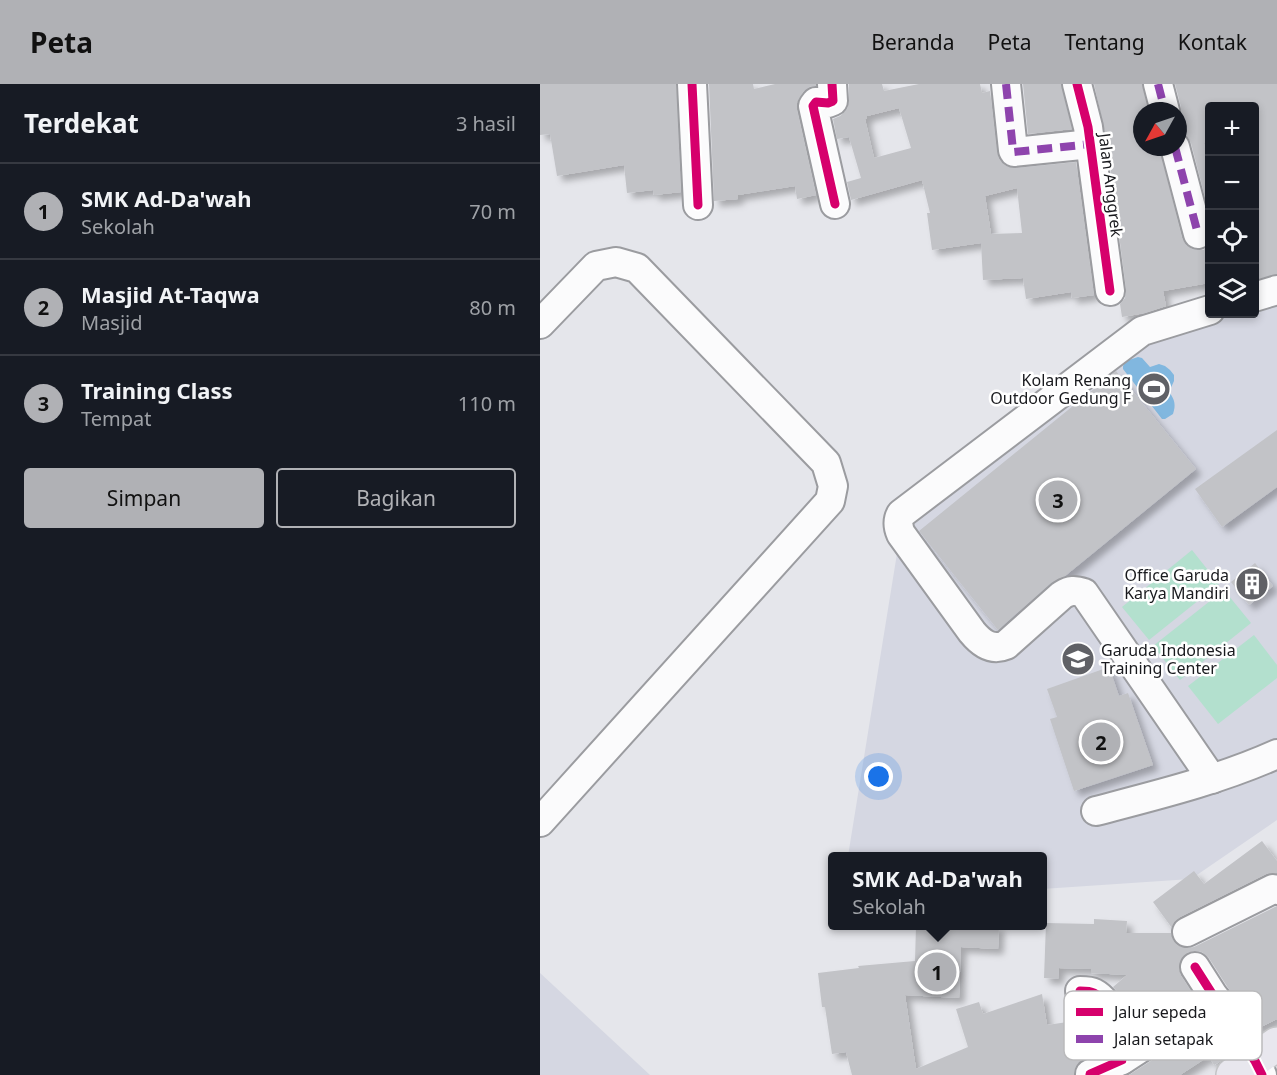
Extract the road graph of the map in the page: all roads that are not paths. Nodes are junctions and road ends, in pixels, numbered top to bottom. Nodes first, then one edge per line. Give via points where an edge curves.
1 (692, 84) edge
2 (832, 84) edge
3 (1006, 84) edge
4 (1077, 84) edge
5 (1158, 84) edge
6 (1163, 102) edge
7 (1091, 144) junction
8 (1177, 156) edge
9 (698, 204) dead end
10 (835, 204) dead end
11 (1198, 234) dead end
12 (1277, 290) edge
13 (1110, 291) dead end
14 (1259, 295) edge
15 (1205, 311) edge
16 (540, 324) edge
17 (1277, 754) edge
18 (1212, 780) junction
19 (1096, 811) dead end
20 (540, 822) edge
21 (1277, 890) edge
22 (1187, 932) dead end
23 (1195, 967) dead end
24 (1080, 991) dead end
25 (1089, 991) edge
26 (1211, 991) edge
27 (1120, 1060) edge
28 (1089, 1075) edge

1 - 9 street
2 - 10 street via 833,101 816,102 813,106
3 - 7 street via 1014,152
4 - 7 street, Jalan Anggrek
5 - 6 street
7 - 13 street, Jalan Anggrek
8 - 11 street
12 - 14 street
15 - 18 street via 1142,331 901,514 898,527 972,632 991,647 1006,645 1068,591 1084,593
16 - 20 street via 596,266 616,261 637,268 826,463 833,486 830,501
17 - 18 street
18 - 19 street
21 - 22 street
23 - 26 street
24 - 25 street
27 - 28 street

